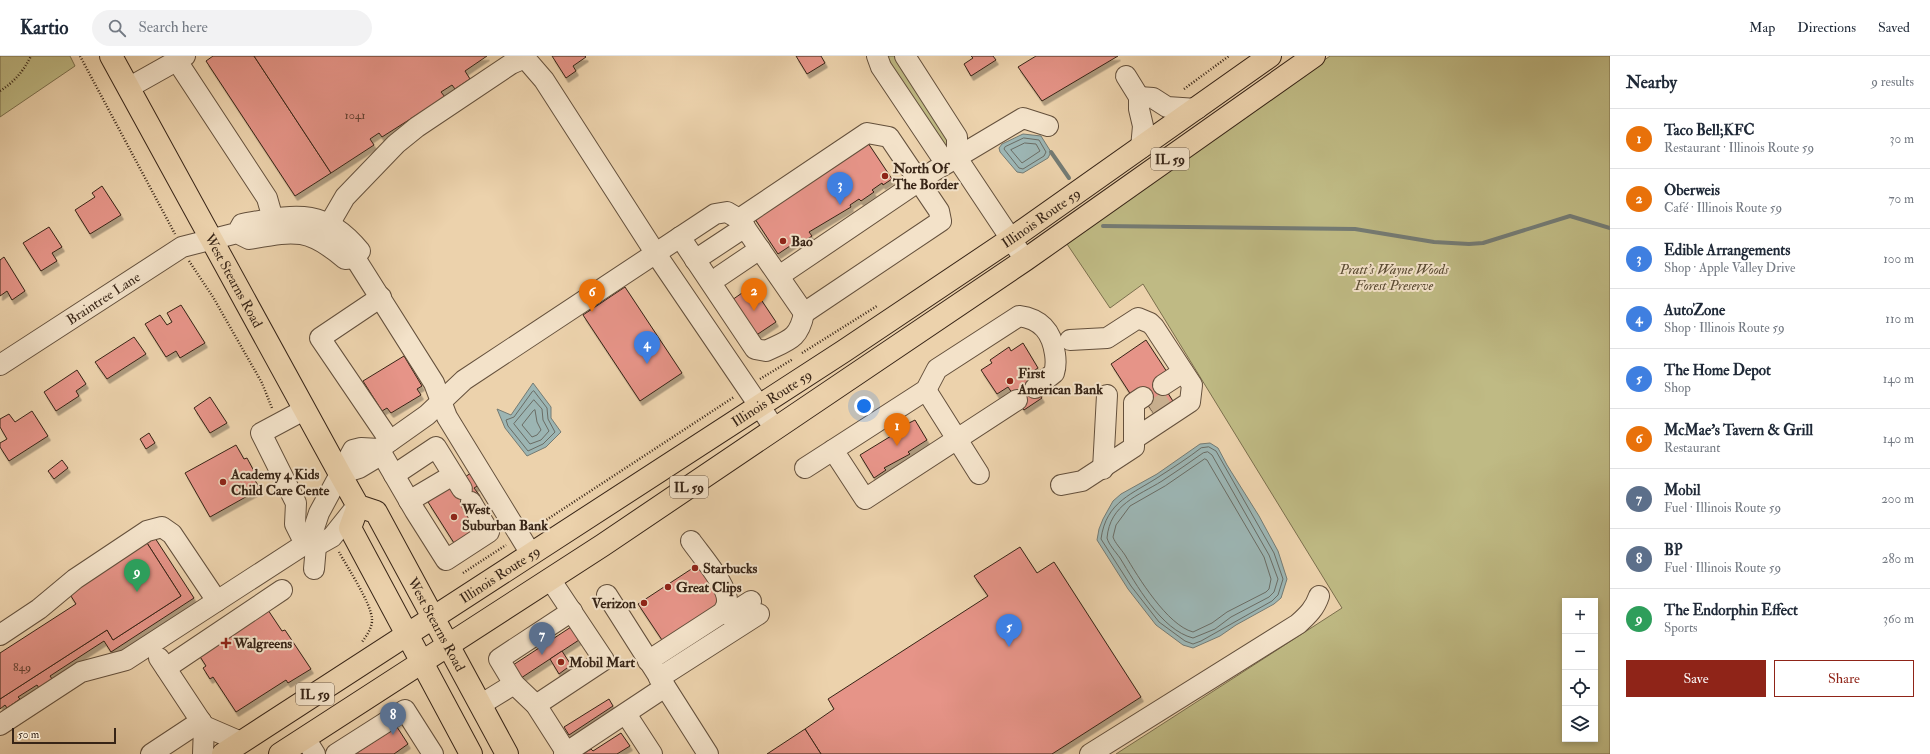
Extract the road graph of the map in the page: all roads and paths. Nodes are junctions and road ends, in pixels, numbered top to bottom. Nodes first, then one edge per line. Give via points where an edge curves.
1 (31, 56) edge
2 (80, 56) edge
3 (111, 56) edge
4 (876, 56) edge
5 (904, 56) edge
6 (1229, 56) edge
7 (1314, 56) edge
8 (524, 57) edge
9 (1264, 58) edge
10 (181, 59) edge
11 (1126, 76) dead end
12 (128, 88) junction
13 (1184, 89) dead end
14 (0, 91) edge
15 (1139, 97) junction
16 (1197, 109) junction
17 (1048, 126) dead end
18 (1141, 148) junction
19 (957, 158) junction
20 (919, 181) junction
21 (273, 219) junction
22 (742, 223) junction
23 (237, 232) junction
24 (324, 232) junction
25 (680, 237) junction
26 (210, 239) junction
27 (1011, 239) junction
28 (182, 247) junction
29 (760, 249) junction
30 (656, 254) junction
31 (696, 260) junction
32 (1025, 260) junction
33 (720, 276) dead end
34 (779, 276) junction
35 (381, 297) junction
36 (879, 305) dead end
37 (804, 312) junction
38 (1070, 340) dead end
39 (0, 365) edge
40 (764, 376) dead end
41 (1187, 379) junction
42 (1035, 388) dead end
43 (926, 390) junction
44 (1167, 391) tunnel mouth
45 (1107, 395) dead end
46 (1017, 400) dead end
47 (441, 403) junction
48 (722, 405) dead end
49 (759, 405) junction
50 (304, 410) junction
51 (279, 424) junction
52 (775, 429) junction
53 (458, 433) junction
54 (958, 440) junction
55 (384, 445) junction
56 (436, 447) junction
57 (834, 450) junction
58 (805, 468) dead end
59 (1103, 469) junction
60 (340, 474) junction
61 (979, 474) dead end
62 (394, 475) junction
63 (1061, 484) dead end
64 (462, 489) junction
65 (358, 506) junction
66 (412, 506) junction
67 (533, 528) dead end
68 (691, 541) dead end
69 (318, 542) junction
70 (507, 544) dead end
71 (531, 554) junction
72 (314, 569) dead end
73 (463, 573) dead end
74 (550, 579) junction
75 (282, 590) dead end
76 (606, 595) dead end
77 (1319, 596) dead end
78 (217, 601) junction
79 (572, 611) junction
80 (722, 613) junction
81 (434, 618) junction
82 (0, 635) edge
83 (407, 635) junction
84 (150, 645) junction
85 (358, 645) dead end
86 (449, 646) junction
87 (648, 661) junction
88 (422, 663) junction
89 (166, 668) junction
90 (662, 682) junction
91 (514, 684) junction
92 (480, 705) junction
93 (536, 705) junction
94 (626, 714) junction
95 (202, 724) junction
96 (0, 725) edge
97 (241, 742) junction
98 (310, 746) edge
99 (565, 753) edge
100 (150, 754) edge
101 (203, 754) edge
102 (223, 754) edge
103 (280, 754) edge
104 (336, 754) edge
105 (433, 754) edge
106 (471, 754) edge
107 (507, 754) edge
108 (652, 754) edge
109 (708, 754) edge
110 (1090, 754) edge

1 - 14 path via 24,70 12,84
2 - 28 path
3 - 12 main road, West Stearns Road
4 - 19 street via 942,158
5 - 19 street via 957,137
6 - 13 path
7 - 32 main road, Illinois Route 59 / IL 59
8 - 24 street via 407,134 345,197
8 - 30 street via 544,80
9 - 16 main road, Illinois Route 59 / IL 59
10 - 12 street
10 - 21 street via 267,198
11 - 15 street
12 - 26 main road, West Stearns Road
15 - 16 street via 1153,98 1167,107
15 - 18 street via 1143,126
16 - 18 main road, Illinois Route 59 / IL 59
17 - 19 street via 1023,118
18 - 27 main road, Illinois Route 59 / IL 59
19 - 20 street
19 - 27 street
20 - 22 street via 889,137 867,133
20 - 34 street
20 - 37 street via 939,211 941,221
21 - 23 street, Braintree Lane via 242,224
21 - 24 street, Braintree Lane via 317,219
22 - 25 street via 727,212 716,214
22 - 29 street
22 - 31 street
23 - 24 street via 249,239 287,232 311,236
23 - 26 street, Braintree Lane
24 - 35 street via 340,229 360,251 355,258
25 - 30 street
25 - 31 street
26 - 28 street, Braintree Lane
26 - 50 main road, West Stearns Road
27 - 32 street
27 - 49 main road, Illinois Route 59 / IL 59
28 - 39 street, Braintree Lane
28 - 51 path via 262,383
29 - 33 street
29 - 34 street
30 - 47 street via 464,380
30 - 49 street
31 - 37 street via 755,348 766,351 796,335 801,327
32 - 52 main road, Illinois Route 59 / IL 59
34 - 37 street
35 - 47 street via 434,383
35 - 55 street via 320,338
36 - 40 path
38 - 41 street via 1107,338 1138,318 1154,327
41 - 44 street
41 - 59 street via 1190,402 1140,415 1134,447
42 - 43 street via 1054,373 1056,363 1053,344 1044,326 1034,319 1019,316 937,369
43 - 54 street
43 - 57 street
45 - 59 street
46 - 54 street
47 - 53 street
47 - 55 street via 427,416
48 - 67 path
49 - 52 street
49 - 71 main road, Illinois Route 59 / IL 59
50 - 51 street
50 - 60 main road, West Stearns Road
51 - 69 street via 261,433 296,503 295,524
52 - 74 main road, Illinois Route 59 / IL 59
53 - 56 street
53 - 71 street
54 - 57 street via 865,499
54 - 61 street
55 - 60 street via 353,450
55 - 62 street
56 - 62 street
56 - 64 street
57 - 58 street
59 - 63 street via 1082,481
60 - 65 main road, West Stearns Road
60 - 69 street
62 - 66 street
64 - 66 street
64 - 66 street via 489,532 446,560
65 - 69 street
65 - 81 main road, West Stearns Road via 376,512
65 - 83 main road via 350,528
68 - 80 street via 723,588 727,600
69 - 72 street
69 - 78 street
69 - 85 path via 370,609 372,620 369,634
70 - 73 path
71 - 81 main road, Illinois Route 59 / IL 59
74 - 79 street
74 - 86 main road, Illinois Route 59 / IL 59
75 - 89 street
76 - 87 street
77 - 110 street via 1309,615 1298,624
78 - 82 street via 172,534 162,527 147,531 75,579 39,609
78 - 84 street
79 - 91 street via 499,659
79 - 93 street via 604,660
80 - 87 street
80 - 90 street via 728,615 755,607
81 - 83 main road, Illinois Route 59 / IL 59
81 - 86 main road, West Stearns Road
83 - 88 main road
83 - 97 main road, Illinois Route 59 / IL 59
84 - 89 street
84 - 96 street via 126,660 81,672
86 - 88 main road, Illinois Route 59 / IL 59
86 - 92 main road, West Stearns Road
87 - 90 street
88 - 98 main road, Illinois Route 59 / IL 59
88 - 106 main road
89 - 95 street
90 - 94 street
90 - 109 street
91 - 92 street
91 - 93 street
92 - 107 main road, West Stearns Road
93 - 99 street
94 - 99 street
94 - 108 street
95 - 97 street
95 - 100 street
95 - 101 street
97 - 102 main road, Illinois Route 59 / IL 59
98 - 103 main road, Illinois Route 59 / IL 59
104 - 105 street via 405,710

